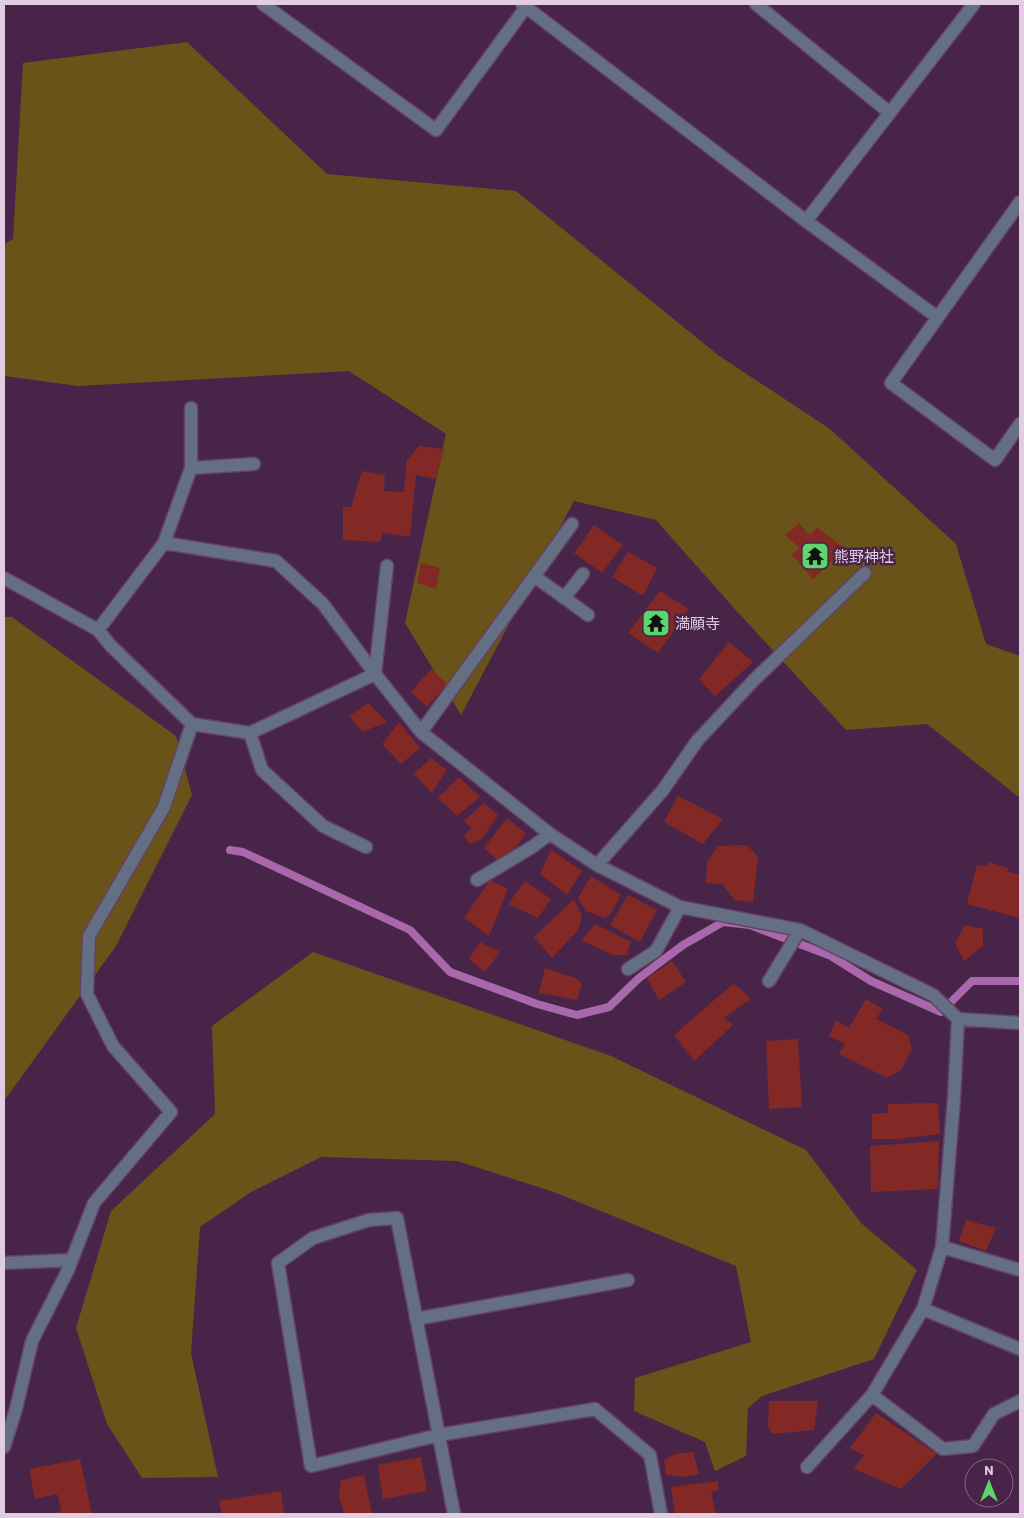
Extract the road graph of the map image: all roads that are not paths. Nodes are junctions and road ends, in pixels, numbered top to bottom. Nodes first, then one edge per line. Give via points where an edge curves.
1 (263, 4) edge
2 (756, 4) edge
3 (974, 4) edge
4 (524, 6) edge
5 (890, 113) junction
6 (1020, 202) edge
7 (806, 222) junction
8 (937, 317) junction
9 (191, 408) dead end
10 (1020, 424) edge
11 (254, 464) dead end
12 (191, 468) junction
13 (572, 524) dead end
14 (164, 543) junction
15 (386, 566) dead end
16 (864, 573) dead end
17 (583, 574) dead end
18 (534, 576) junction
19 (4, 578) edge
20 (564, 598) junction
21 (588, 615) dead end
22 (98, 630) junction
23 (375, 674) junction
24 (192, 724) junction
25 (420, 732) junction
26 (250, 733) junction
27 (550, 834) junction
28 (366, 847) dead end
29 (596, 865) junction
30 (477, 880) dead end
31 (680, 907) junction
32 (800, 930) junction
33 (628, 969) dead end
34 (769, 981) dead end
35 (958, 1019) junction
36 (1020, 1022) edge
37 (942, 1247) junction
38 (72, 1260) junction
39 (4, 1263) edge
40 (1020, 1270) edge
41 (628, 1280) dead end
42 (923, 1309) junction
43 (416, 1319) junction
44 (1020, 1349) edge
45 (872, 1395) junction
46 (1020, 1401) edge
47 (439, 1435) junction
48 (4, 1447) edge
49 (807, 1468) dead end
50 (454, 1514) edge
51 (661, 1514) edge

1 - 4 street via 436,130
2 - 5 street
3 - 5 street
4 - 7 street
5 - 7 street
6 - 8 street
7 - 8 street
8 - 10 street via 891,382 995,460
9 - 12 street
11 - 12 street
12 - 14 street
13 - 18 street
14 - 22 street
14 - 23 street via 276,561 323,604
15 - 23 street
16 - 29 street via 753,681 703,735 663,790
17 - 20 street
18 - 20 street
18 - 25 street
19 - 22 street
20 - 21 street
22 - 24 street
23 - 25 street
23 - 26 street
24 - 26 street
24 - 38 street via 164,807 89,936 87,994 113,1046 171,1112 94,1203
25 - 27 street
26 - 28 street via 262,770 323,826
27 - 29 street
27 - 30 street
29 - 31 street
31 - 32 street
31 - 33 street via 656,952
32 - 34 street
32 - 35 street via 933,995
35 - 36 street
35 - 37 street
37 - 40 street
37 - 42 street
38 - 39 street
38 - 48 street via 32,1341
41 - 43 street
42 - 44 street
42 - 45 street
43 - 47 street
43 - 47 street via 397,1218 369,1220 313,1238 278,1263 311,1466
45 - 46 street via 943,1449 973,1446 994,1414
45 - 49 street
47 - 50 street
47 - 51 street via 596,1409 650,1455

